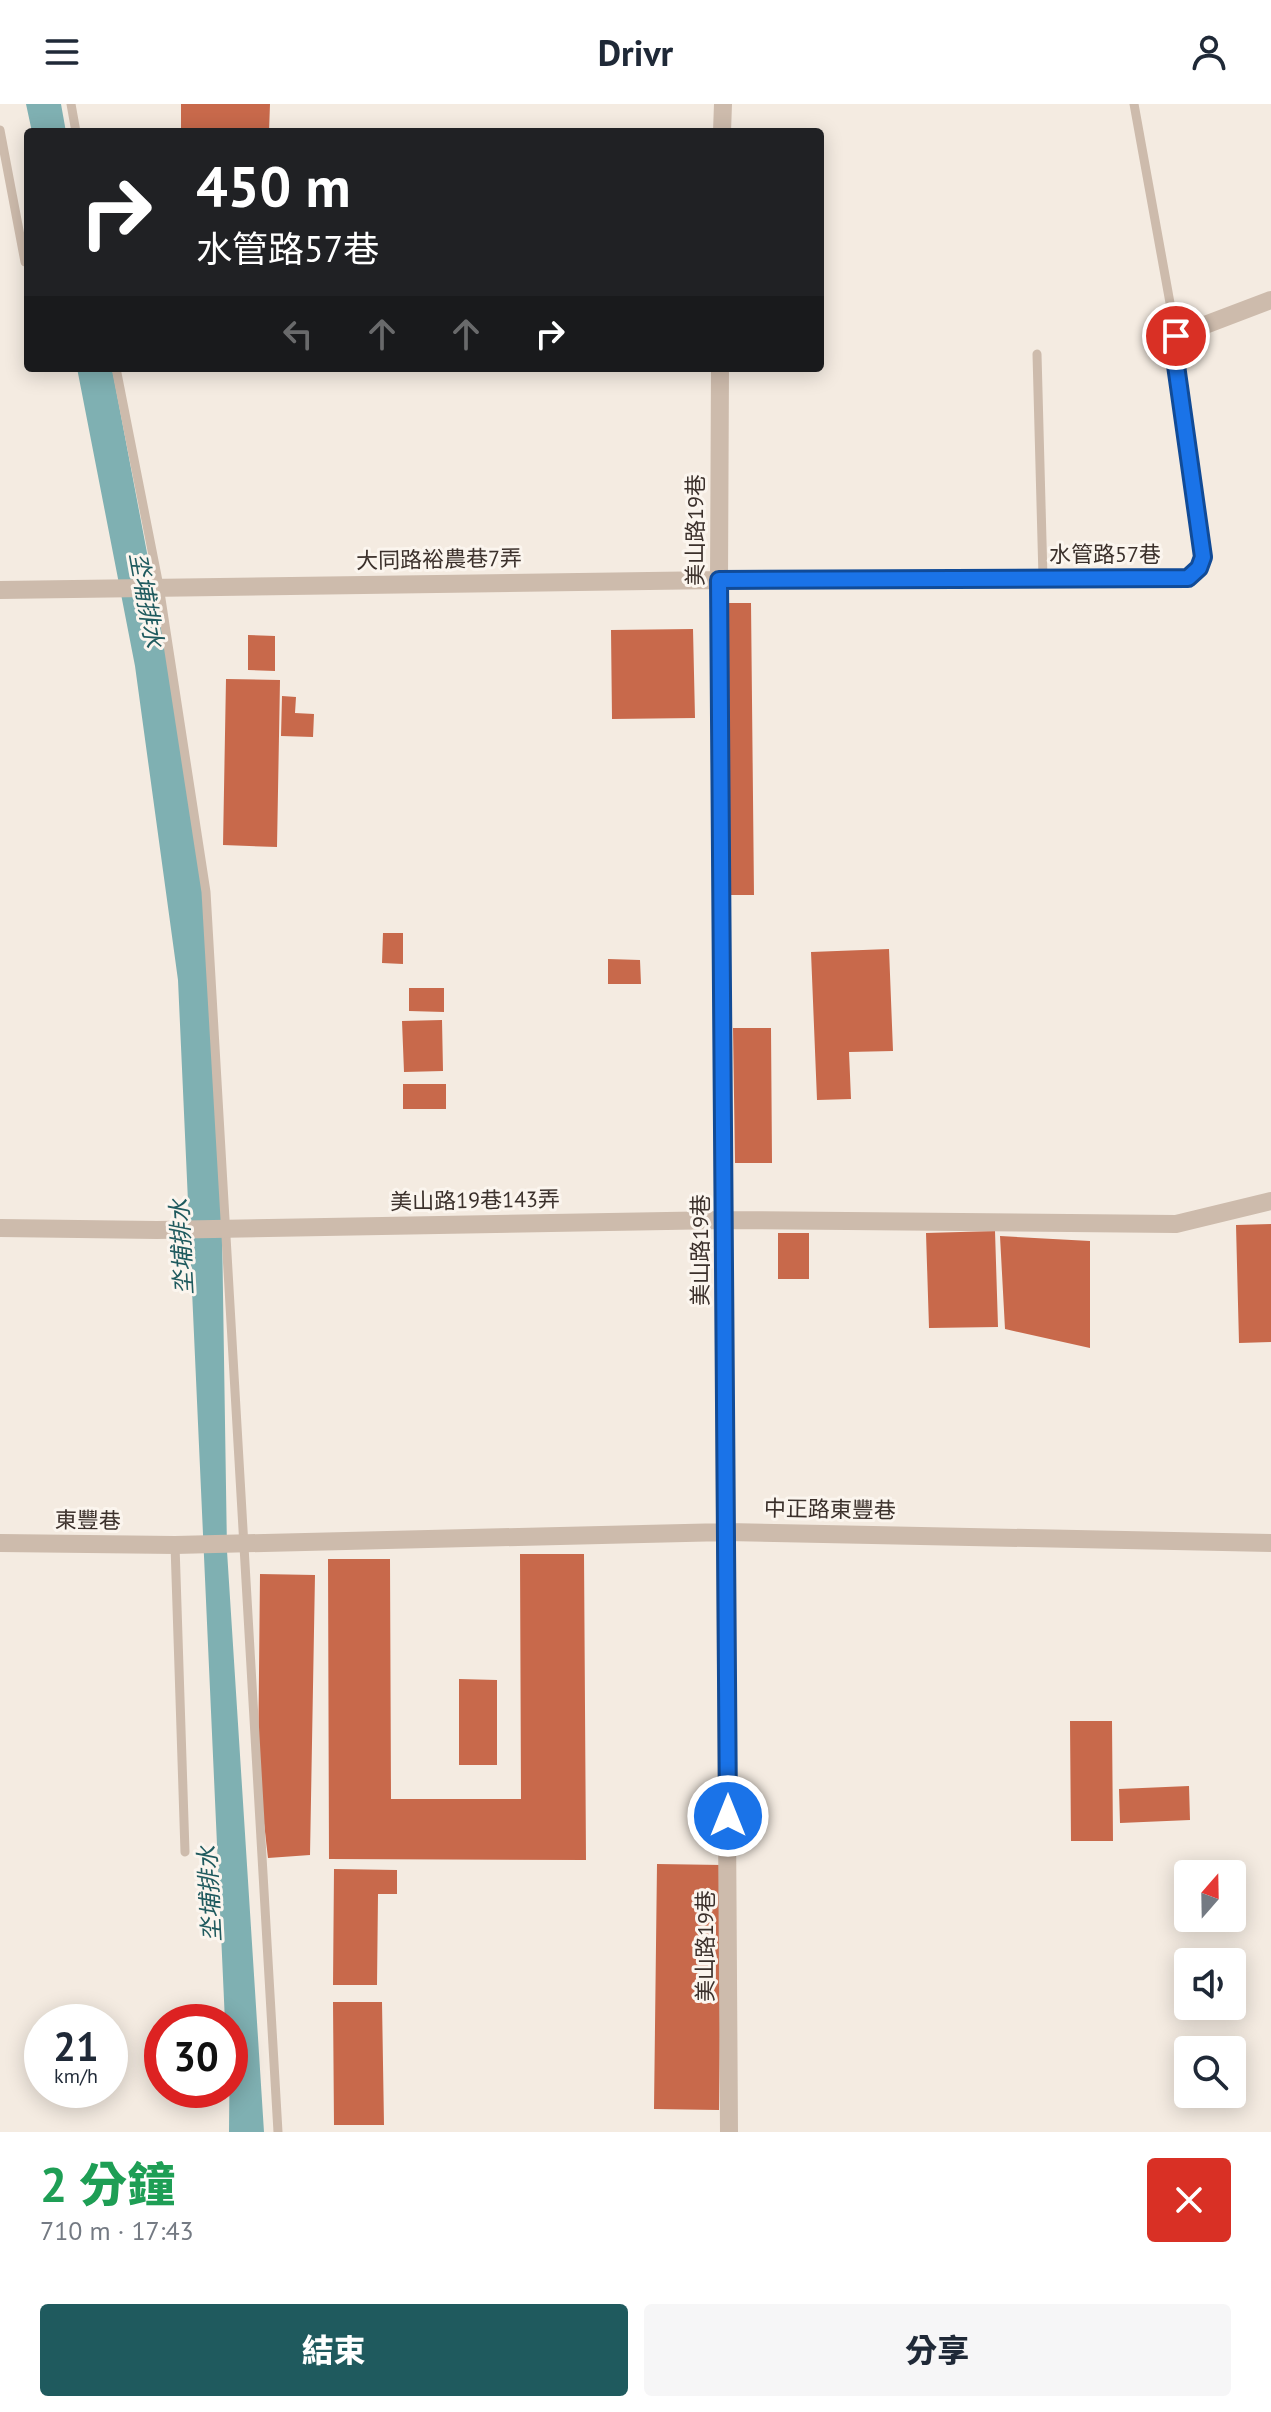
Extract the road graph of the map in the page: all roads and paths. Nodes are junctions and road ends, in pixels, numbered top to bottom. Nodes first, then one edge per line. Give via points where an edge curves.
1 (71, 104) edge
2 (723, 104) edge
3 (1134, 104) edge
4 (75, 128) edge
5 (722, 128) edge
6 (0, 130) edge
7 (24, 257) edge
8 (1271, 300) edge
9 (1176, 336) junction
10 (1037, 354) dead end
11 (117, 372) edge
12 (720, 372) edge
13 (1043, 578) junction
14 (719, 580) junction
15 (159, 586) junction
16 (0, 590) edge
17 (1271, 1201) edge
18 (724, 1220) junction
19 (0, 1228) edge
20 (227, 1228) junction
21 (727, 1532) junction
22 (244, 1541) junction
23 (0, 1543) edge
24 (1271, 1543) edge
25 (175, 1545) junction
26 (185, 1852) dead end
27 (278, 2132) edge
28 (729, 2132) edge

1 - 4 lane
2 - 5 street
3 - 9 lane
6 - 7 lane
8 - 9 street
9 - 13 street, 水管路57巷 via 1203,557 1199,568 1188,578
10 - 13 lane
11 - 15 lane
12 - 14 street, 美山路19巷
13 - 14 street, 水管路57巷
14 - 15 street, 大同路裕農巷7弄
14 - 18 street, 美山路19巷
15 - 16 street, 大同路裕農巷7弄
15 - 20 lane via 206,892
17 - 18 street via 1176,1224
18 - 20 street, 美山路19巷143弄
18 - 21 street, 美山路19巷
19 - 20 street, 美山路19巷143弄
20 - 22 lane
21 - 22 street, 中正路東豐巷
21 - 24 street, 中正路東豐巷
21 - 28 street, 美山路19巷
22 - 25 street, 東豐巷
22 - 27 lane
23 - 25 street, 東豐巷
25 - 26 lane

